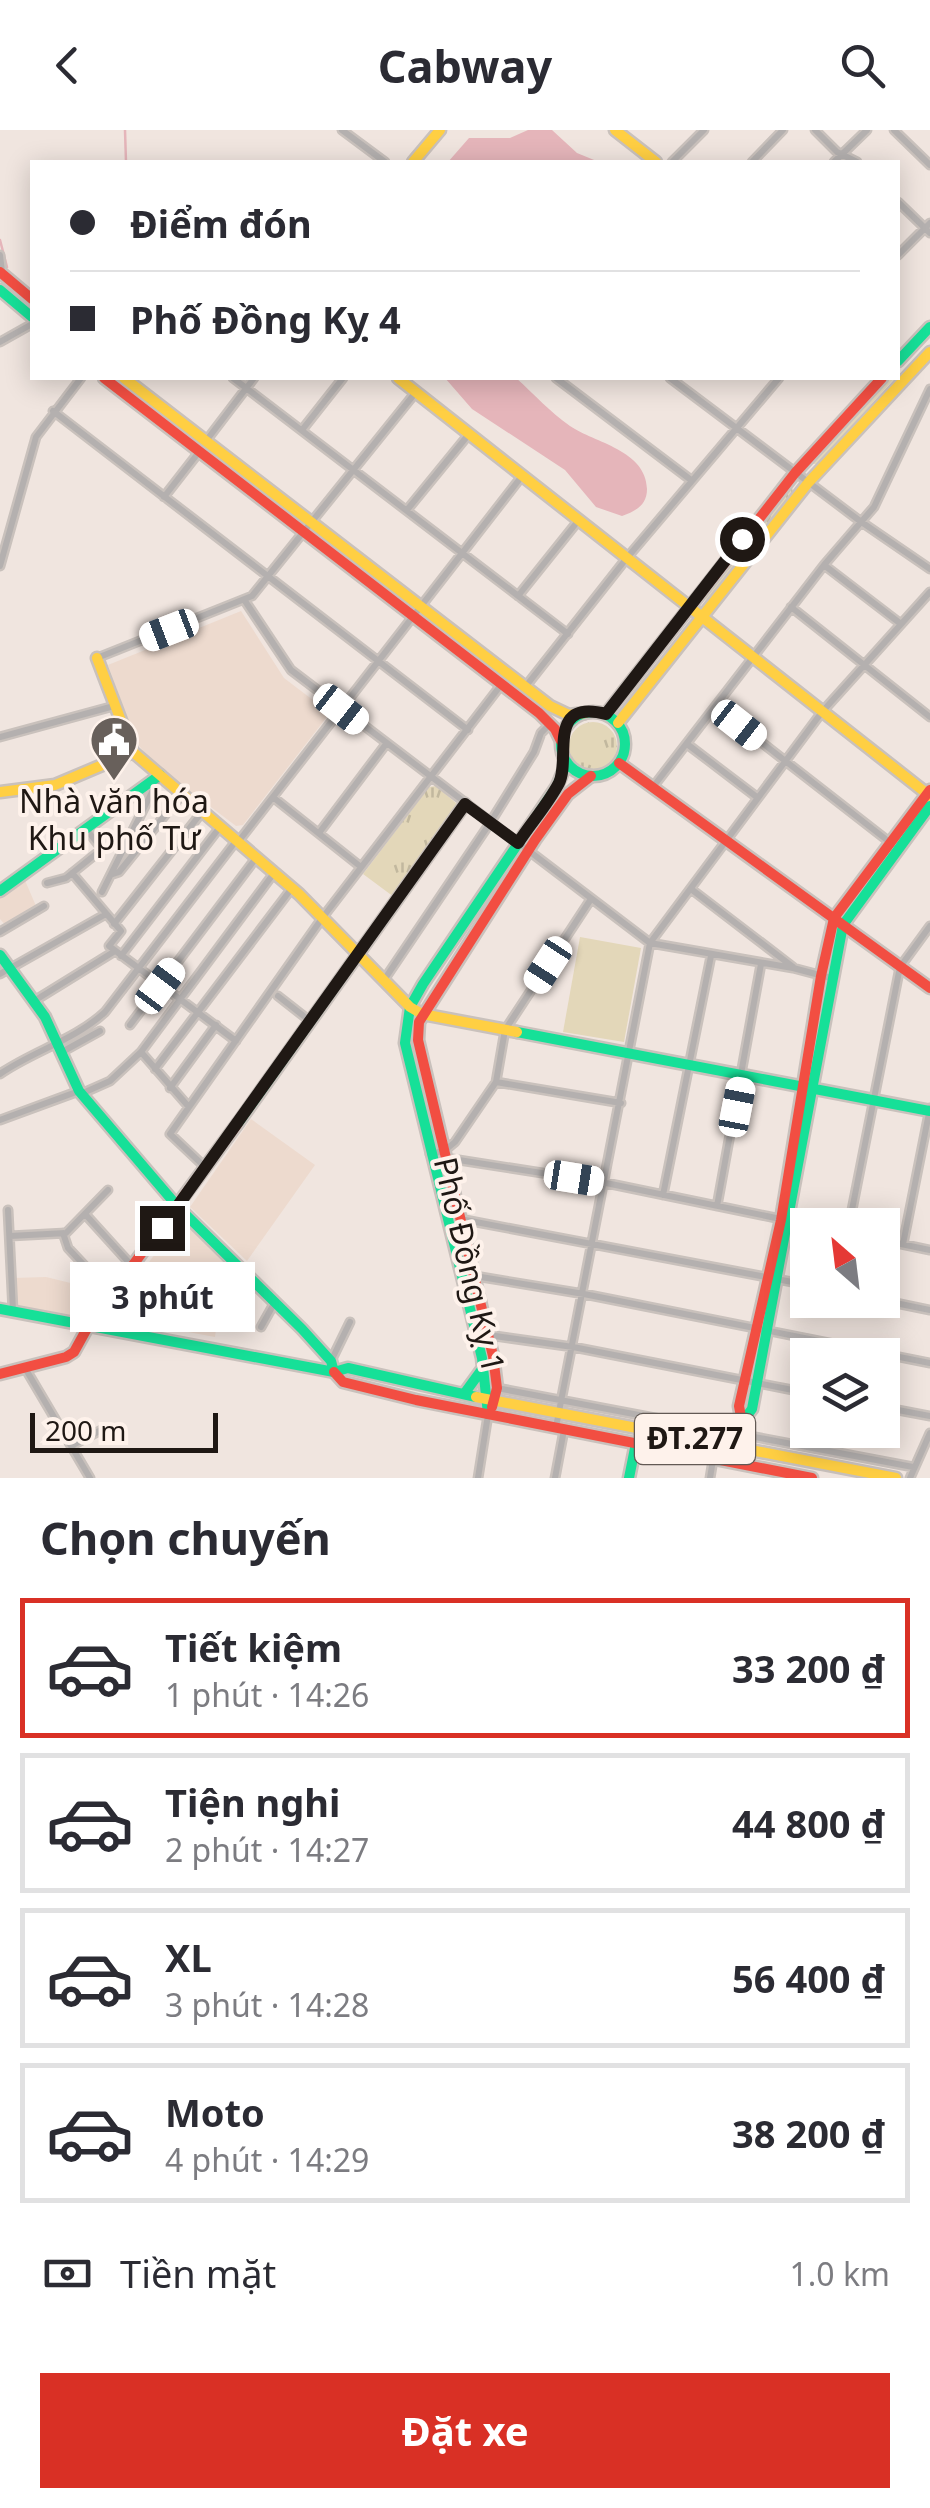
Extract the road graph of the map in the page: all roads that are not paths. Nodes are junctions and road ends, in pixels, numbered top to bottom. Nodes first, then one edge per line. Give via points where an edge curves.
1 (342, 130) edge
2 (440, 130) edge
3 (704, 130) edge
4 (784, 130) edge
5 (815, 130) edge
6 (867, 130) edge
7 (894, 130) edge
8 (621, 132) edge
9 (844, 153) junction
10 (382, 160) edge
11 (415, 160) edge
12 (654, 160) edge
13 (674, 160) edge
14 (754, 160) edge
15 (836, 160) edge
16 (854, 160) edge
17 (930, 165) edge
18 (900, 204) edge
19 (928, 228) edge
20 (900, 253) edge
21 (0, 256) edge
22 (1, 273) edge
23 (0, 290) edge
24 (30, 297) edge
25 (30, 318) edge
26 (30, 321) edge
27 (930, 327) edge
28 (0, 342) edge
29 (930, 352) edge
30 (900, 356) edge
31 (900, 358) edge
32 (914, 369) junction
33 (79, 380) edge
34 (107, 380) edge
35 (127, 380) edge
36 (237, 380) edge
37 (252, 380) edge
38 (341, 380) edge
39 (401, 380) edge
40 (559, 380) edge
41 (673, 380) edge
42 (777, 380) edge
43 (880, 380) edge
44 (246, 387) junction
45 (930, 388) edge
46 (416, 392) junction
47 (53, 411) junction
48 (736, 428) junction
49 (302, 430) junction
50 (469, 434) junction
51 (206, 442) junction
52 (198, 452) junction
53 (354, 470) junction
54 (795, 474) junction
55 (522, 476) junction
56 (691, 480) junction
57 (808, 483) junction
58 (164, 496) junction
59 (407, 510) junction
60 (578, 521) junction
61 (860, 521) junction
62 (313, 524) junction
63 (304, 534) junction
64 (462, 552) junction
65 (626, 560) junction
66 (824, 565) junction
67 (0, 566) edge
68 (930, 569) edge
69 (269, 578) junction
70 (930, 592) edge
71 (518, 596) junction
72 (245, 600) junction
73 (420, 606) junction
74 (688, 606) junction
75 (792, 608) junction
76 (412, 616) junction
77 (700, 616) junction
78 (901, 624) junction
79 (568, 634) junction
80 (97, 658) joint
81 (752, 658) junction
82 (376, 662) junction
83 (863, 665) junction
84 (501, 685) junction
85 (526, 686) junction
86 (114, 706) junction
87 (716, 706) junction
88 (341, 709) junction
89 (586, 712) junction
90 (822, 712) junction
91 (606, 714) junction
92 (930, 717) edge
93 (551, 723) junction
94 (618, 723) junction
95 (468, 730) junction
96 (0, 736) edge
97 (561, 741) junction
98 (386, 744) junction
99 (686, 744) junction
100 (133, 752) junction
101 (785, 761) junction
102 (566, 762) junction
103 (619, 763) junction
104 (160, 775) junction
105 (592, 776) junction
106 (431, 777) junction
107 (652, 788) junction
108 (0, 792) edge
109 (929, 793) edge
110 (182, 794) junction
111 (274, 798) junction
112 (758, 798) junction
113 (465, 804) junction
114 (930, 806) edge
115 (202, 812) junction
116 (490, 823) junction
117 (220, 827) junction
118 (86, 828) junction
119 (319, 833) junction
120 (725, 841) junction
121 (237, 842) junction
122 (518, 843) junction
123 (893, 845) junction
124 (528, 850) junction
125 (256, 858) junction
126 (361, 867) junction
127 (72, 873) junction
128 (274, 873) junction
129 (113, 874) junction
130 (47, 882) dead end
131 (292, 888) junction
132 (691, 889) junction
133 (0, 892) edge
134 (102, 892) dead end
135 (591, 899) junction
136 (44, 906) dead end
137 (106, 914) junction
138 (323, 917) junction
139 (838, 921) junction
140 (114, 924) junction
141 (930, 926) edge
142 (0, 932) edge
143 (650, 942) junction
144 (118, 954) junction
145 (359, 954) junction
146 (0, 955) edge
147 (711, 956) junction
148 (761, 964) junction
149 (900, 967) junction
150 (794, 968) junction
151 (140, 970) junction
152 (5, 971) edge
153 (826, 977) junction
154 (384, 980) junction
155 (160, 986) junction
156 (930, 988) edge
157 (278, 996) dead end
158 (180, 999) junction
159 (34, 1001) junction
160 (410, 1007) junction
161 (199, 1010) junction
162 (422, 1014) junction
163 (310, 1021) junction
164 (216, 1024) junction
165 (130, 1025) dead end
166 (505, 1030) junction
167 (100, 1031) dead end
168 (236, 1040) junction
169 (60, 1047) junction
170 (141, 1052) junction
171 (629, 1053) junction
172 (689, 1064) junction
173 (155, 1069) junction
174 (0, 1074) edge
175 (744, 1074) junction
176 (496, 1082) junction
177 (170, 1088) junction
178 (808, 1088) junction
179 (81, 1092) junction
180 (874, 1100) junction
181 (621, 1104) junction
182 (188, 1106) junction
183 (930, 1110) edge
184 (0, 1120) edge
185 (430, 1154) junction
186 (445, 1154) junction
187 (206, 1168) junction
188 (606, 1183) junction
189 (108, 1190) dead end
190 (663, 1195) junction
191 (718, 1206) junction
192 (178, 1207) junction
193 (852, 1208) edge
194 (8, 1210) dead end
195 (85, 1214) junction
196 (460, 1219) junction
197 (785, 1220) junction
198 (790, 1221) edge
199 (64, 1233) junction
200 (10, 1236) junction
201 (900, 1243) edge
202 (594, 1244) junction
203 (903, 1244) junction
204 (930, 1250) edge
205 (133, 1266) junction
206 (475, 1276) junction
207 (773, 1278) junction
208 (790, 1281) edge
209 (584, 1294) junction
210 (112, 1295) junction
211 (275, 1302) junction
212 (900, 1304) edge
213 (0, 1309) edge
214 (930, 1310) edge
215 (13, 1311) junction
216 (350, 1322) dead end
217 (90, 1323) junction
218 (261, 1327) dead end
219 (762, 1330) junction
220 (488, 1336) junction
221 (573, 1347) junction
222 (930, 1363) edge
223 (332, 1366) junction
224 (24, 1368) junction
225 (483, 1368) junction
226 (0, 1374) edge
227 (751, 1382) junction
228 (790, 1389) edge
229 (464, 1394) junction
230 (492, 1395) junction
231 (563, 1399) junction
232 (900, 1410) edge
233 (488, 1414) junction
234 (560, 1414) junction
235 (930, 1416) edge
236 (741, 1427) junction
237 (105, 1428) dead end
238 (560, 1428) junction
239 (930, 1433) edge
240 (636, 1443) junction
241 (71, 1446) junction
242 (739, 1447) junction
243 (714, 1458) junction
244 (914, 1467) junction
245 (784, 1475) edge
246 (90, 1478) edge
247 (478, 1478) edge
248 (555, 1478) edge
249 (629, 1478) edge
250 (710, 1478) edge
251 (812, 1478) edge
252 (896, 1478) edge
253 (910, 1478) edge

1 - 10 street
2 - 11 main road
3 - 13 street
4 - 14 street
5 - 9 street
6 - 9 street
7 - 17 street
8 - 12 main road
9 - 15 street
9 - 16 street
18 - 19 street
19 - 20 street
21 - 22 street
22 - 24 main road
23 - 25 main road
26 - 28 street
27 - 30 main road
29 - 32 main road
31 - 32 main road
32 - 57 main road
33 - 47 street
34 - 52 main road
35 - 51 main road
36 - 44 street
37 - 44 street
38 - 49 street
39 - 46 main road
40 - 56 street
41 - 48 street
42 - 48 street
43 - 54 main road
44 - 49 street
44 - 51 street
45 - 61 street via 879,500
46 - 50 main road
46 - 53 street
47 - 58 street
47 - 67 street via 36,437
48 - 54 street
48 - 56 street
49 - 53 street
50 - 55 main road
50 - 59 street
51 - 62 main road
52 - 58 street
52 - 63 main road
53 - 59 street
53 - 62 street
54 - 57 street
54 - 74 main road
55 - 60 main road
55 - 64 street
56 - 65 street
57 - 61 street
57 - 77 main road
58 - 69 street
59 - 64 street
60 - 65 main road
60 - 71 street
61 - 66 street
61 - 68 street
62 - 63 street
62 - 73 main road
63 - 69 street
63 - 76 main road
64 - 71 street
64 - 73 street
65 - 74 main road
65 - 79 street
66 - 75 street
66 - 78 street
69 - 72 street
69 - 82 street
70 - 78 street
71 - 79 street
72 - 80 street
72 - 88 street via 284,664
73 - 76 street
73 - 85 main road
74 - 77 main road
74 - 91 main road
75 - 81 street
75 - 83 street
76 - 82 street
76 - 84 main road
77 - 81 main road
77 - 94 main road
78 - 83 street
79 - 85 street
80 - 86 main road
81 - 87 street
81 - 90 main road
82 - 88 street
82 - 95 street
83 - 90 street
83 - 92 street
84 - 93 main road
84 - 95 street
85 - 89 main road via 564,714
86 - 96 street
86 - 100 main road
87 - 99 street
87 - 101 street
88 - 98 street
88 - 111 street
89 - 91 main road
89 - 97 main road via 570,722
90 - 101 street
90 - 109 main road
91 - 94 main road
93 - 97 main road
93 - 116 street
94 - 103 main road via 626,741
95 - 106 street
97 - 102 main road
98 - 106 street
98 - 119 street
99 - 107 street
99 - 112 street
100 - 104 main road
100 - 108 main road via 55,785
101 - 112 street
101 - 123 street
102 - 105 main road
102 - 122 main road
103 - 105 main road
103 - 107 main road
104 - 110 main road
104 - 118 main road
104 - 129 street
105 - 124 main road via 568,794
106 - 113 street
106 - 126 street
107 - 120 main road
109 - 123 main road
110 - 115 main road
110 - 129 street
111 - 119 street
111 - 121 street
112 - 120 street
113 - 116 street
113 - 145 main road
114 - 123 main road
115 - 117 main road
115 - 140 street
116 - 122 street
116 - 154 street
117 - 121 main road
117 - 144 street
118 - 127 street via 102,849
118 - 133 main road
119 - 126 street
120 - 132 street
120 - 139 main road
121 - 125 main road
121 - 151 street
122 - 124 street
122 - 160 main road
123 - 139 main road
124 - 135 street
124 - 162 main road
125 - 128 main road
125 - 155 street
126 - 138 street
127 - 130 street
127 - 137 street
128 - 131 main road
128 - 158 street
129 - 134 street
131 - 138 main road
131 - 161 street
132 - 143 street
132 - 150 street
135 - 143 street
135 - 166 street
136 - 142 street
137 - 140 street
137 - 152 street
138 - 145 main road
138 - 168 street
139 - 149 main road
139 - 153 main road
140 - 144 street via 121,931 109,946
141 - 149 street
143 - 147 street
143 - 171 street
144 - 151 street
144 - 159 street
145 - 154 main road
145 - 163 main road
146 - 152 main road
147 - 148 street
147 - 172 street
148 - 150 street
148 - 175 street
149 - 156 main road
149 - 180 street
150 - 153 street
151 - 155 street
151 - 169 street via 94,1023
152 - 159 main road
153 - 178 main road
154 - 160 main road
155 - 158 street
155 - 165 street
157 - 163 street
158 - 161 street
158 - 170 street
159 - 169 main road
160 - 162 main road
160 - 185 main road, Phố Đồng Kỵ 1 via 405,1043
161 - 164 street
161 - 173 street
162 - 166 main road
162 - 186 main road, Phố Đồng Kỵ 1 via 418,1040
163 - 187 main road
164 - 168 street
164 - 177 street
166 - 171 main road
166 - 176 street
167 - 169 street
168 - 182 street
169 - 174 street
169 - 179 main road
170 - 173 street
170 - 179 street via 110,1081
171 - 172 main road
171 - 181 street
172 - 175 main road
172 - 190 street
173 - 177 street
175 - 178 main road
175 - 191 street
176 - 181 street
176 - 186 street
177 - 182 street
178 - 180 main road
178 - 197 main road
179 - 184 street
179 - 192 main road
180 - 183 main road
180 - 193 street
181 - 188 street
182 - 187 street via 170,1134
183 - 203 street
185 - 186 street
185 - 225 main road, Phố Đồng Kỵ 1
186 - 188 street
186 - 196 main road, Phố Đồng Kỵ 1
187 - 192 main road
188 - 190 street
188 - 202 street
189 - 195 street
190 - 191 street
191 - 197 street
192 - 205 main road
192 - 211 main road
194 - 200 street
195 - 199 street
195 - 205 street
196 - 202 street
196 - 206 main road, Phố Đồng Kỵ 1
197 - 198 street
197 - 207 main road
199 - 200 street
199 - 210 street via 68,1248
200 - 215 street
201 - 203 street
202 - 207 street
202 - 209 street
203 - 204 street
205 - 210 main road
206 - 209 street
206 - 220 main road, Phố Đồng Kỵ 1
207 - 208 street
207 - 219 main road
209 - 219 street
209 - 221 street
210 - 217 main road
211 - 218 street
211 - 223 main road
212 - 214 street
213 - 215 main road, ĐT.277
215 - 217 main road, ĐT.277
216 - 223 street
217 - 223 main road, ĐT.277
217 - 224 main road via 74,1352
219 - 222 street
219 - 227 main road
220 - 221 street
220 - 230 main road, Phố Đồng Kỵ 1
221 - 227 street
221 - 231 street
223 - 229 main road, ĐT.277
223 - 233 main road, ĐT.277 via 342,1382
224 - 226 main road
224 - 241 street
225 - 229 main road
225 - 230 main road, Phố Đồng Kỵ 1
227 - 228 street
227 - 236 main road via 739,1406
229 - 230 main road, ĐT.277
230 - 231 street
230 - 233 main road, Phố Đồng Kỵ 1
230 - 234 main road, ĐT.277
231 - 234 street
231 - 236 street
232 - 235 street
233 - 238 main road, ĐT.277
233 - 247 street
234 - 238 street
234 - 242 main road, ĐT.277
236 - 242 main road
236 - 244 street
237 - 241 street
238 - 240 main road, ĐT.277
238 - 248 street
239 - 244 street
240 - 243 main road, ĐT.277
240 - 249 main road
241 - 246 street
242 - 252 main road, ĐT.277
243 - 245 main road, ĐT.277
243 - 250 street
244 - 253 street
245 - 251 main road, ĐT.277

